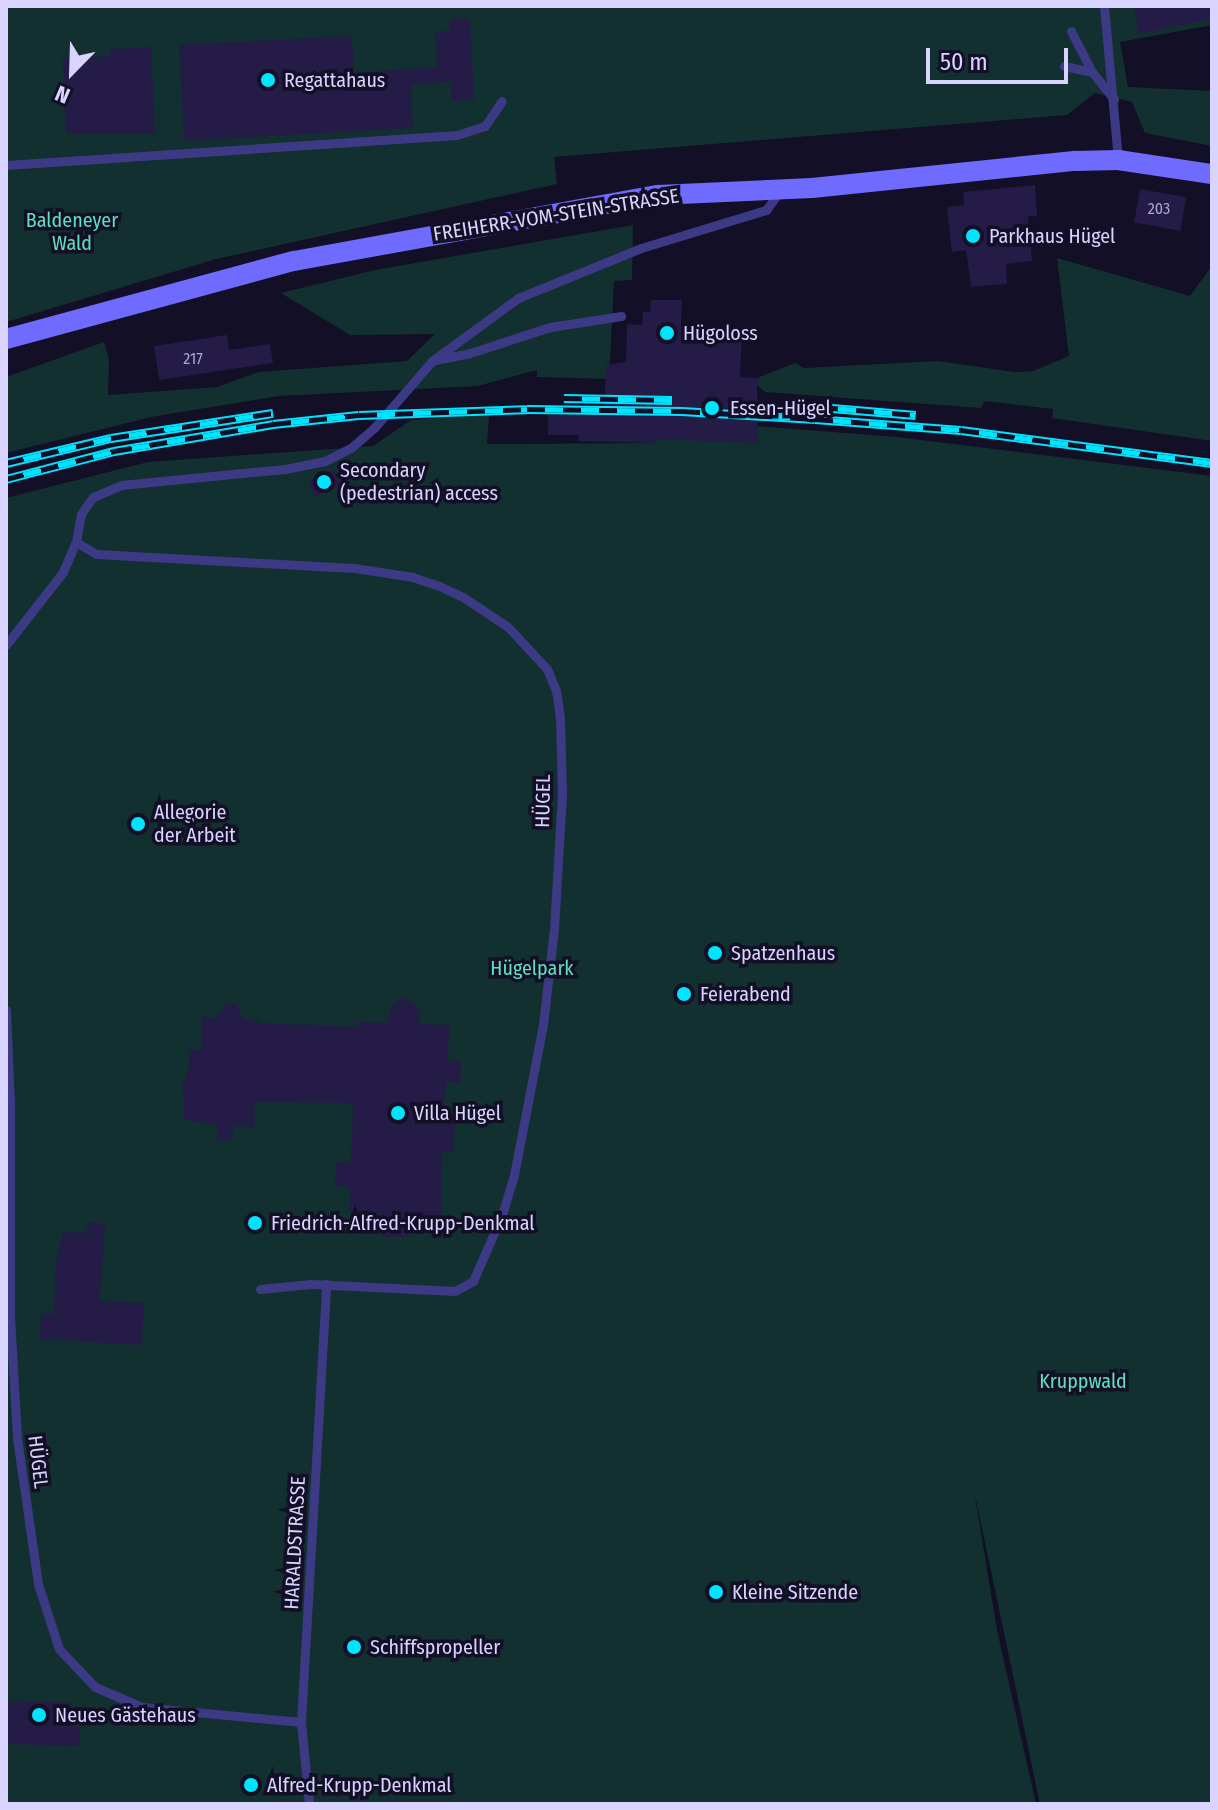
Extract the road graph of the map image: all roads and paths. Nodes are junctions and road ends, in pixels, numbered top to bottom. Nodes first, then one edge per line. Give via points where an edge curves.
1 (1104, 6) edge
2 (1071, 31) dead end
3 (1112, 65) junction
4 (1064, 66) dead end
5 (1092, 72) junction
6 (1114, 99) junction
7 (502, 101) dead end
8 (1118, 160) junction
9 (6, 165) edge
10 (1212, 174) edge
11 (780, 189) junction
12 (621, 316) dead end
13 (6, 339) edge
14 (432, 361) junction
15 (76, 542) junction
16 (6, 645) edge
17 (6, 1010) edge
18 (326, 1284) junction
19 (260, 1289) dead end
20 (301, 1722) junction
21 (309, 1804) edge

1 - 3 lane
2 - 5 lane
3 - 5 lane
3 - 6 lane
4 - 5 lane
5 - 6 lane
6 - 8 lane
7 - 9 lane via 485,126 457,135
8 - 10 main road, FREIHERR-VOM-STEIN-STRASSE
8 - 11 main road, FREIHERR-VOM-STEIN-STRASSE
11 - 13 main road, FREIHERR-VOM-STEIN-STRASSE via 658,195 294,261
11 - 14 lane via 766,210 641,248 518,298
12 - 14 lane via 550,327
14 - 15 lane via 375,427 325,461 106,489 86,504
15 - 16 lane via 63,572
15 - 18 lane, HÜGEL via 106,556 354,568 413,577 463,597 508,627 539,659 556,691 562,794 554,929 524,1135 502,1215 473,1281 455,1291
17 - 20 lane, HÜGEL via 17,1438 38,1584 59,1649 95,1687 142,1707
18 - 19 lane, HÜGEL
18 - 20 lane, HARALDSTRASSE
20 - 21 lane, HARALDSTRASSE

